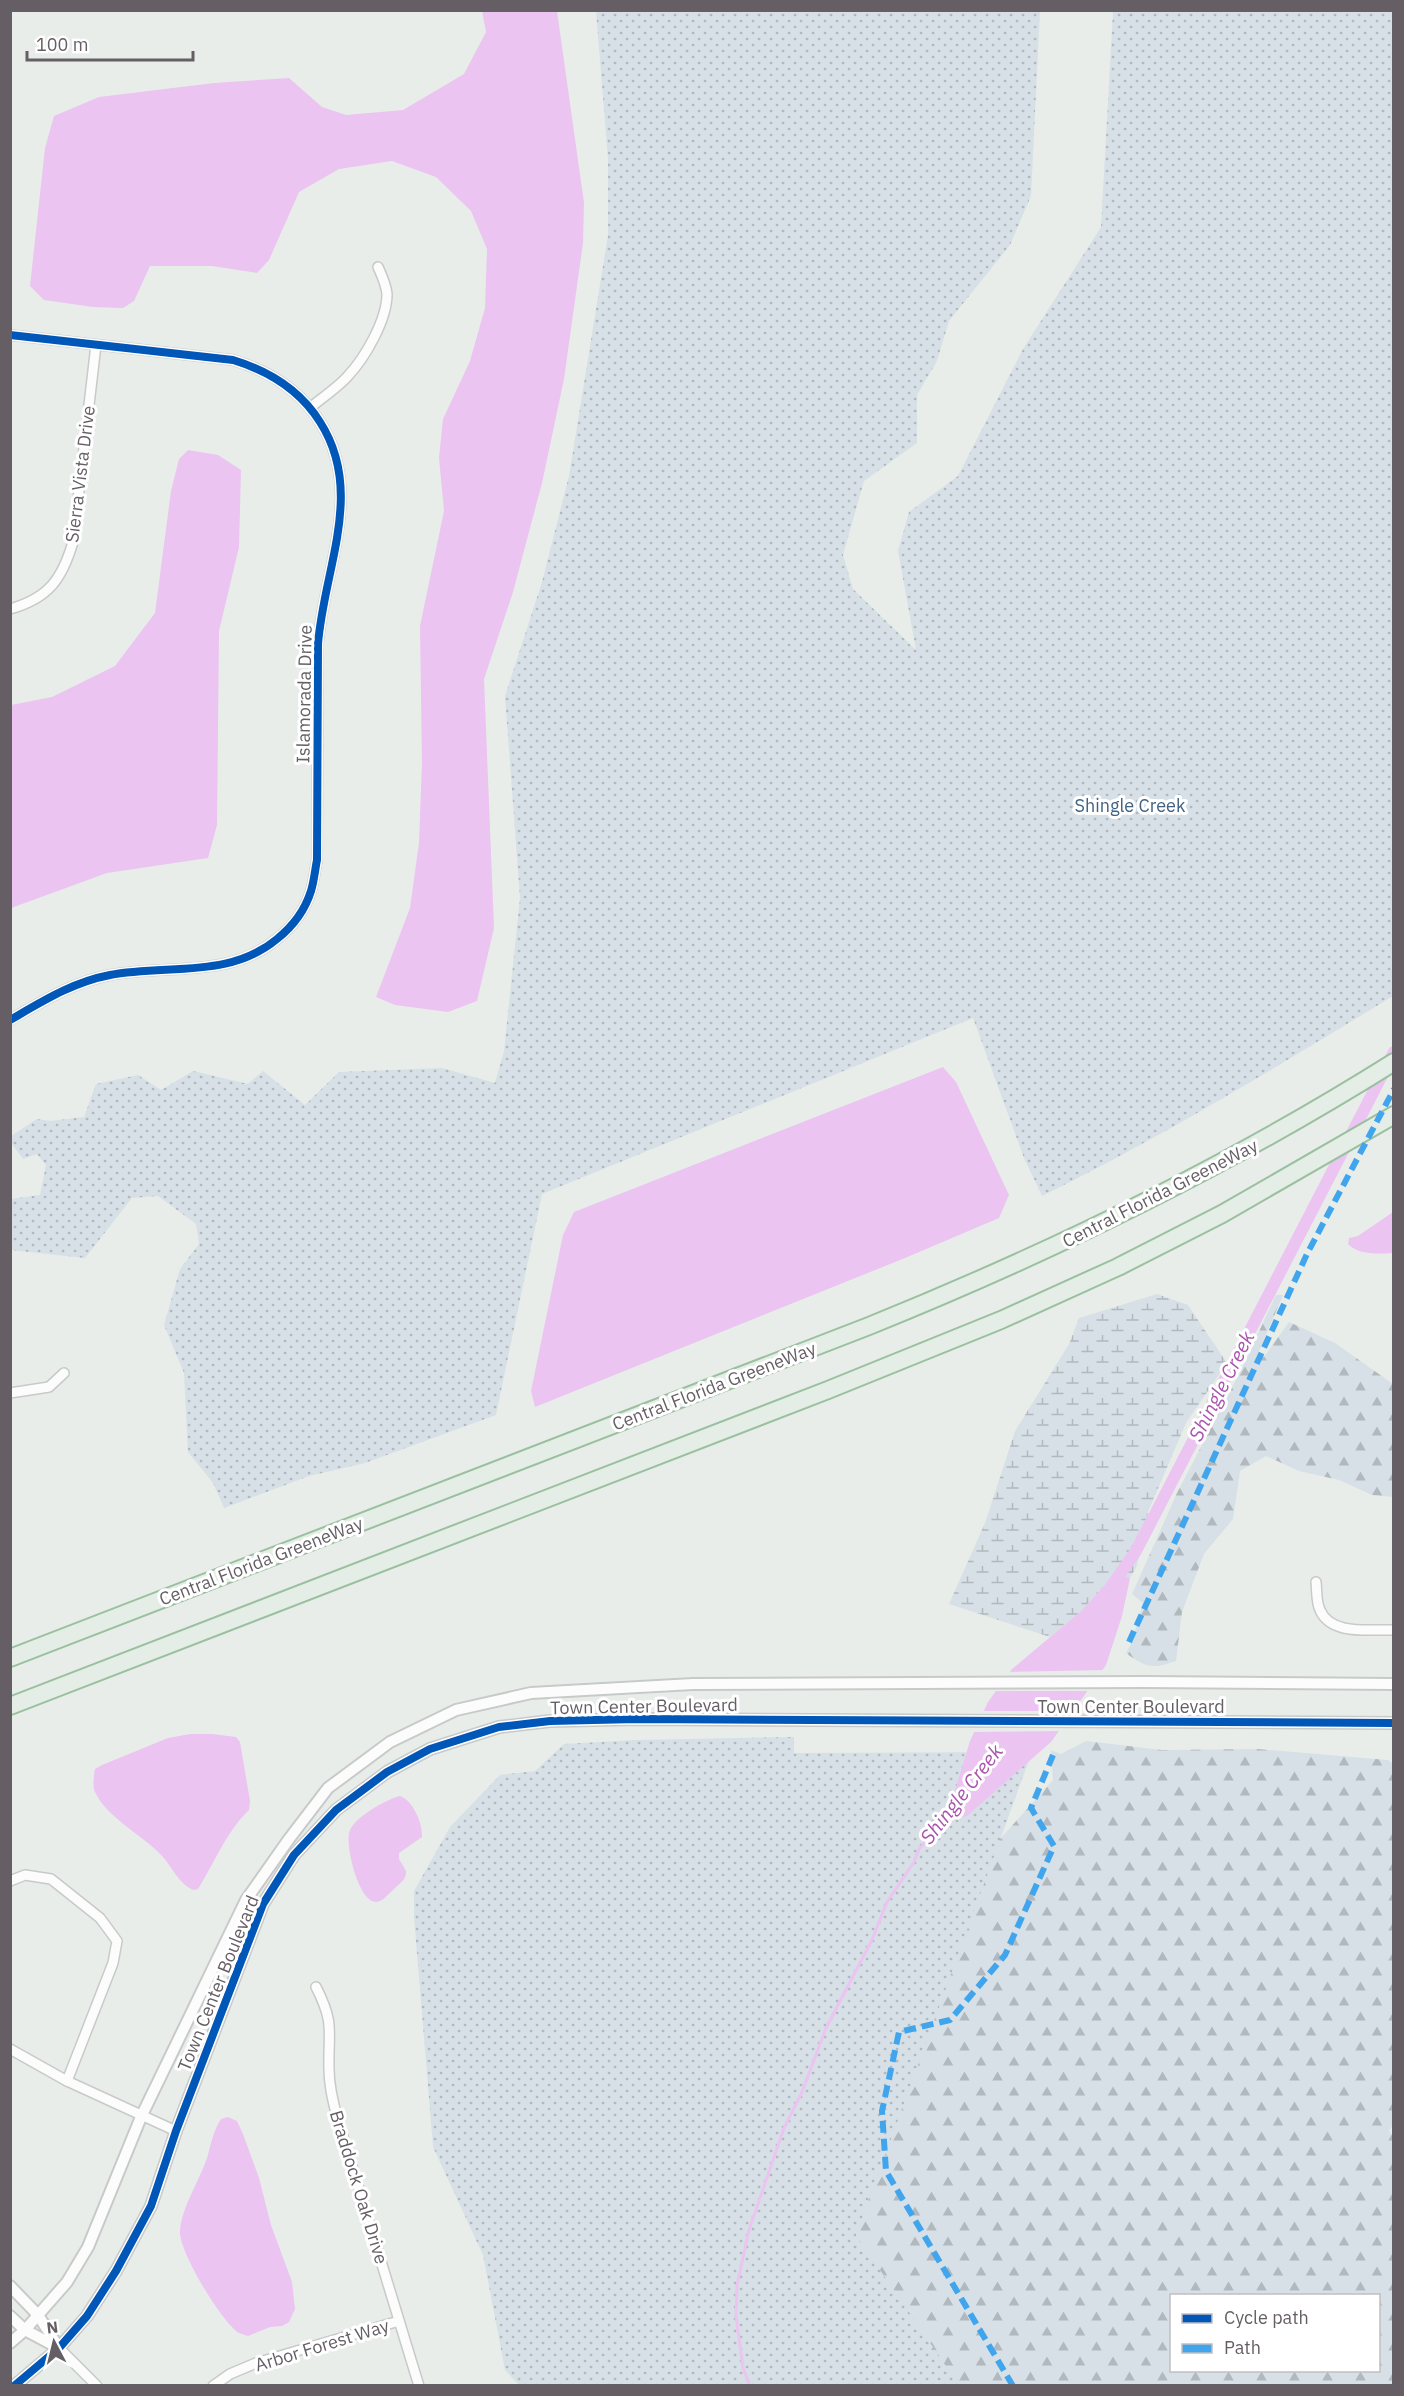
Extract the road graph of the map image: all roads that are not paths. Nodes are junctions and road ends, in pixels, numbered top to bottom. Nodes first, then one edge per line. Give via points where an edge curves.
1 (378, 267) dead end
2 (10, 335) edge
3 (96, 345) junction
4 (311, 407) junction
5 (10, 609) edge
6 (10, 1020) edge
7 (1394, 1062) edge
8 (1389, 1118) edge
9 (64, 1373) dead end
10 (10, 1393) edge
11 (1316, 1582) dead end
12 (1394, 1630) edge
13 (10, 1658) edge
14 (1394, 1684) edge
15 (10, 1706) edge
16 (1394, 1723) edge
17 (10, 1881) edge
18 (316, 1987) dead end
19 (10, 2049) edge
20 (67, 2080) junction
21 (141, 2117) junction
22 (176, 2132) junction
23 (10, 2286) edge
24 (38, 2315) junction
25 (10, 2316) edge
26 (399, 2321) junction
27 (25, 2330) junction
28 (10, 2343) edge
29 (59, 2348) junction
30 (14, 2385) edge
31 (97, 2385) edge
32 (213, 2385) edge
33 (419, 2385) edge

1 - 4 street via 387,296 368,351 347,378
2 - 3 street, Islamorada Drive
3 - 4 street, Islamorada Drive via 233,360 276,378
3 - 5 street, Sierra Vista Drive via 73,542 66,565 41,596
4 - 6 street, Islamorada Drive via 331,439 342,495 318,644 317,860 311,892 288,930 265,949 240,962 112,974 88,980
7 - 13 highway, Central Florida GreeneWay via 1218,1165 1037,1255 869,1326
8 - 15 highway via 1222,1214 1001,1320
9 - 10 street via 49,1388
11 - 12 street via 1319,1609 1328,1622 1343,1628
14 - 21 street, Town Center Boulevard via 693,1684 531,1693 456,1710 390,1742 328,1788 246,1900
16 - 22 street, Town Center Boulevard via 637,1719 550,1721 499,1728 422,1754 387,1772 336,1810 294,1855 263,1904
17 - 20 street via 25,1875 51,1879 100,1918 117,1941 113,1963
18 - 26 street, Braddock Oak Drive via 330,2019 331,2092
19 - 20 street
20 - 21 street
21 - 22 street
21 - 24 street, Town Center Boulevard via 88,2247 67,2282
22 - 29 street, Town Center Boulevard via 151,2206 116,2271 87,2316
23 - 24 street
24 - 27 street, Town Center Boulevard
24 - 29 street
25 - 27 street
26 - 32 street, Arbor Forest Way via 256,2363
26 - 33 street, Braddock Oak Drive
27 - 28 street, Town Center Boulevard
27 - 29 street
29 - 30 street, Town Center Boulevard
29 - 31 street

